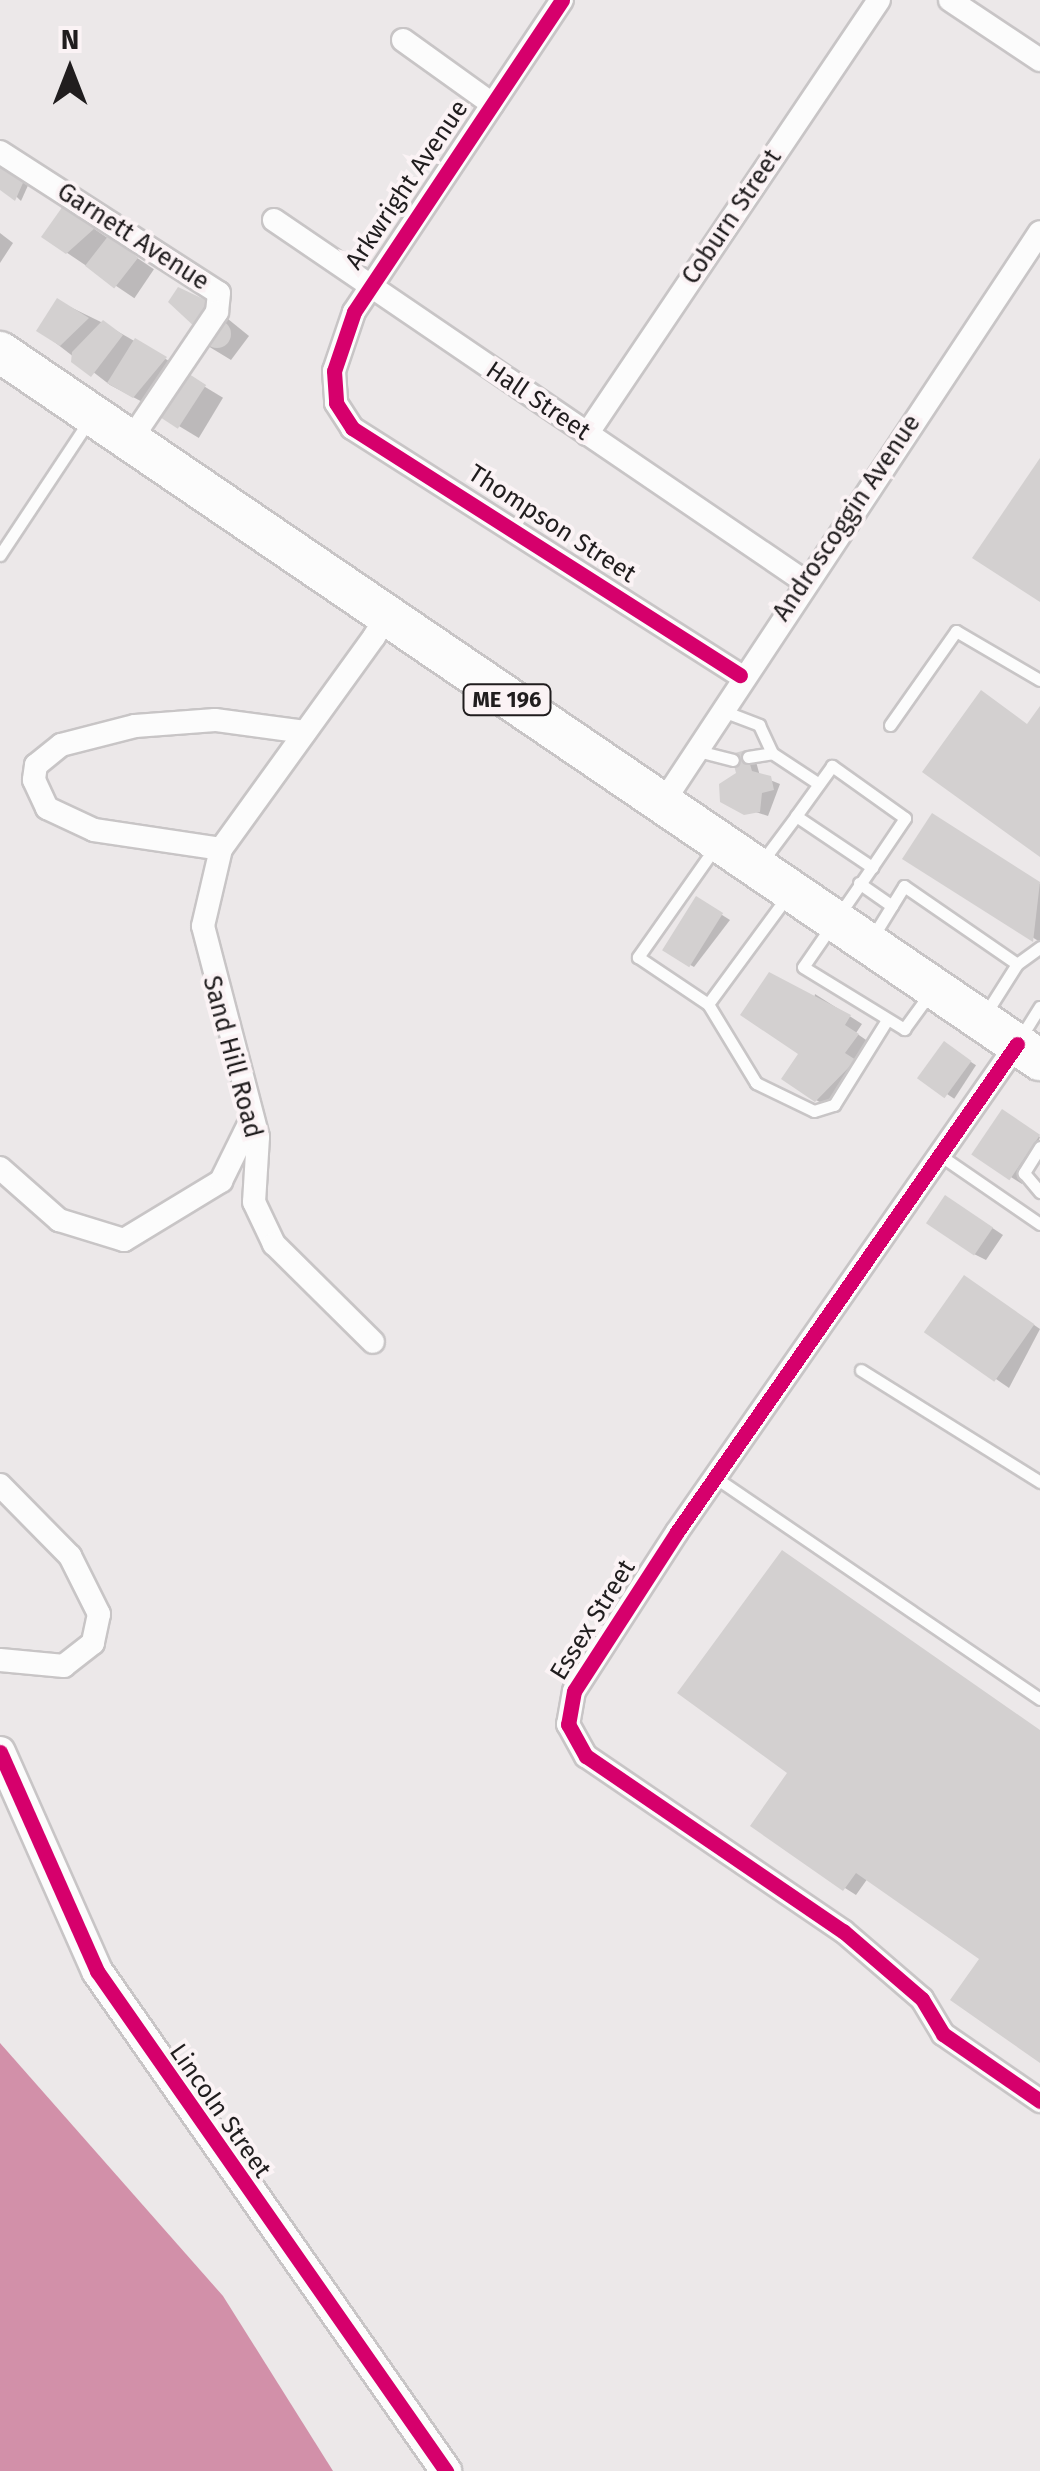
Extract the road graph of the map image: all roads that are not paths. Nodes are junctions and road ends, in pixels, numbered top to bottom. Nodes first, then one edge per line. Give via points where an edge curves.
1 (562, 0) edge
2 (879, 0) edge
3 (950, 0) edge
4 (403, 40) dead end
5 (1040, 60) edge
6 (492, 104) junction
7 (0, 152) edge
8 (274, 220) dead end
9 (1040, 232) edge
10 (368, 285) junction
11 (0, 352) edge
12 (340, 412) joint
13 (93, 414) junction
14 (587, 434) junction
15 (130, 441) junction
16 (0, 555) edge
17 (804, 581) junction
18 (386, 616) junction
19 (740, 675) junction
20 (1040, 680) edge
21 (718, 709) junction
22 (890, 724) dead end
23 (305, 732) junction
24 (692, 748) junction
25 (772, 753) junction
26 (748, 757) dead end
27 (733, 760) dead end
28 (819, 784) junction
29 (660, 807) junction
30 (796, 816) junction
31 (716, 846) junction
32 (222, 849) junction
33 (872, 867) junction
34 (755, 870) junction
35 (860, 883) junction
36 (788, 895) junction
37 (892, 906) junction
38 (830, 922) junction
39 (866, 947) junction
40 (1040, 947) edge
41 (1017, 964) junction
42 (932, 990) junction
43 (708, 1004) junction
44 (1040, 1007) edge
45 (886, 1020) junction
46 (981, 1021) junction
47 (1028, 1052) edge
48 (252, 1118) junction
49 (1040, 1147) edge
50 (941, 1156) junction
51 (0, 1168) edge
52 (1040, 1192) edge
53 (1040, 1224) edge
54 (373, 1342) dead end
55 (860, 1370) dead end
56 (716, 1478) junction
57 (1040, 1482) edge
58 (0, 1485) edge
59 (0, 1660) edge
60 (1040, 1699) edge
61 (0, 1752) edge
62 (1040, 2101) edge
63 (446, 2471) edge

1 - 6 street, Arkwright Avenue
2 - 14 street, Coburn Street
3 - 5 street
4 - 6 street
6 - 10 street, Arkwright Avenue
7 - 15 street, Garnett Avenue via 219,293 216,312
8 - 10 street, Hall Street
9 - 17 street, Androscoggin Avenue
10 - 12 street, Arkwright Avenue via 334,370
10 - 14 street, Hall Street
11 - 13 highway, ME 196
12 - 19 street, Thompson Street
13 - 15 highway, ME 196
13 - 16 lane
14 - 17 street, Hall Street
15 - 18 highway, ME 196
17 - 19 street, Androscoggin Avenue
18 - 23 street, Sand Hill Road
18 - 29 highway, ME 196
19 - 21 street, Androscoggin Avenue
20 - 22 lane via 956,632
21 - 24 street, Androscoggin Avenue
21 - 25 lane via 759,726
23 - 32 street, Sand Hill Road
23 - 32 street via 214,720 135,726 61,745 36,765 38,799 94,830
24 - 27 lane
24 - 29 street, Androscoggin Avenue
25 - 26 lane
25 - 28 lane
28 - 30 lane
28 - 33 lane via 832,766 905,818
29 - 31 highway, ME 196
30 - 33 lane
30 - 34 lane
31 - 34 highway, ME 196
31 - 43 lane via 638,957
32 - 48 street, Sand Hill Road via 204,908 206,962
33 - 35 lane
34 - 36 highway, ME 196
35 - 37 lane
35 - 38 lane
36 - 38 highway, ME 196
36 - 43 lane
37 - 39 lane
37 - 41 lane via 904,886
38 - 39 highway, ME 196
38 - 45 lane via 803,968
39 - 42 highway, ME 196
40 - 41 lane
41 - 46 lane
42 - 45 lane via 904,1029
42 - 46 highway, ME 196
43 - 45 lane via 756,1082 814,1111 834,1105
44 - 47 lane
46 - 47 highway, ME 196
47 - 50 street, Essex Street
48 - 51 street via 221,1181 124,1240 59,1220
48 - 54 street, Sand Hill Road via 254,1202 264,1230
49 - 52 lane via 1024,1172
50 - 53 lane
50 - 56 street, Essex Street
55 - 57 lane
56 - 60 lane
56 - 62 street, Essex Street via 574,1690 568,1724 586,1756 843,1931 922,1999 943,2034
58 - 59 street via 70,1556 99,1614 93,1643 64,1666
61 - 63 main road, Lincoln Street via 126,2018

